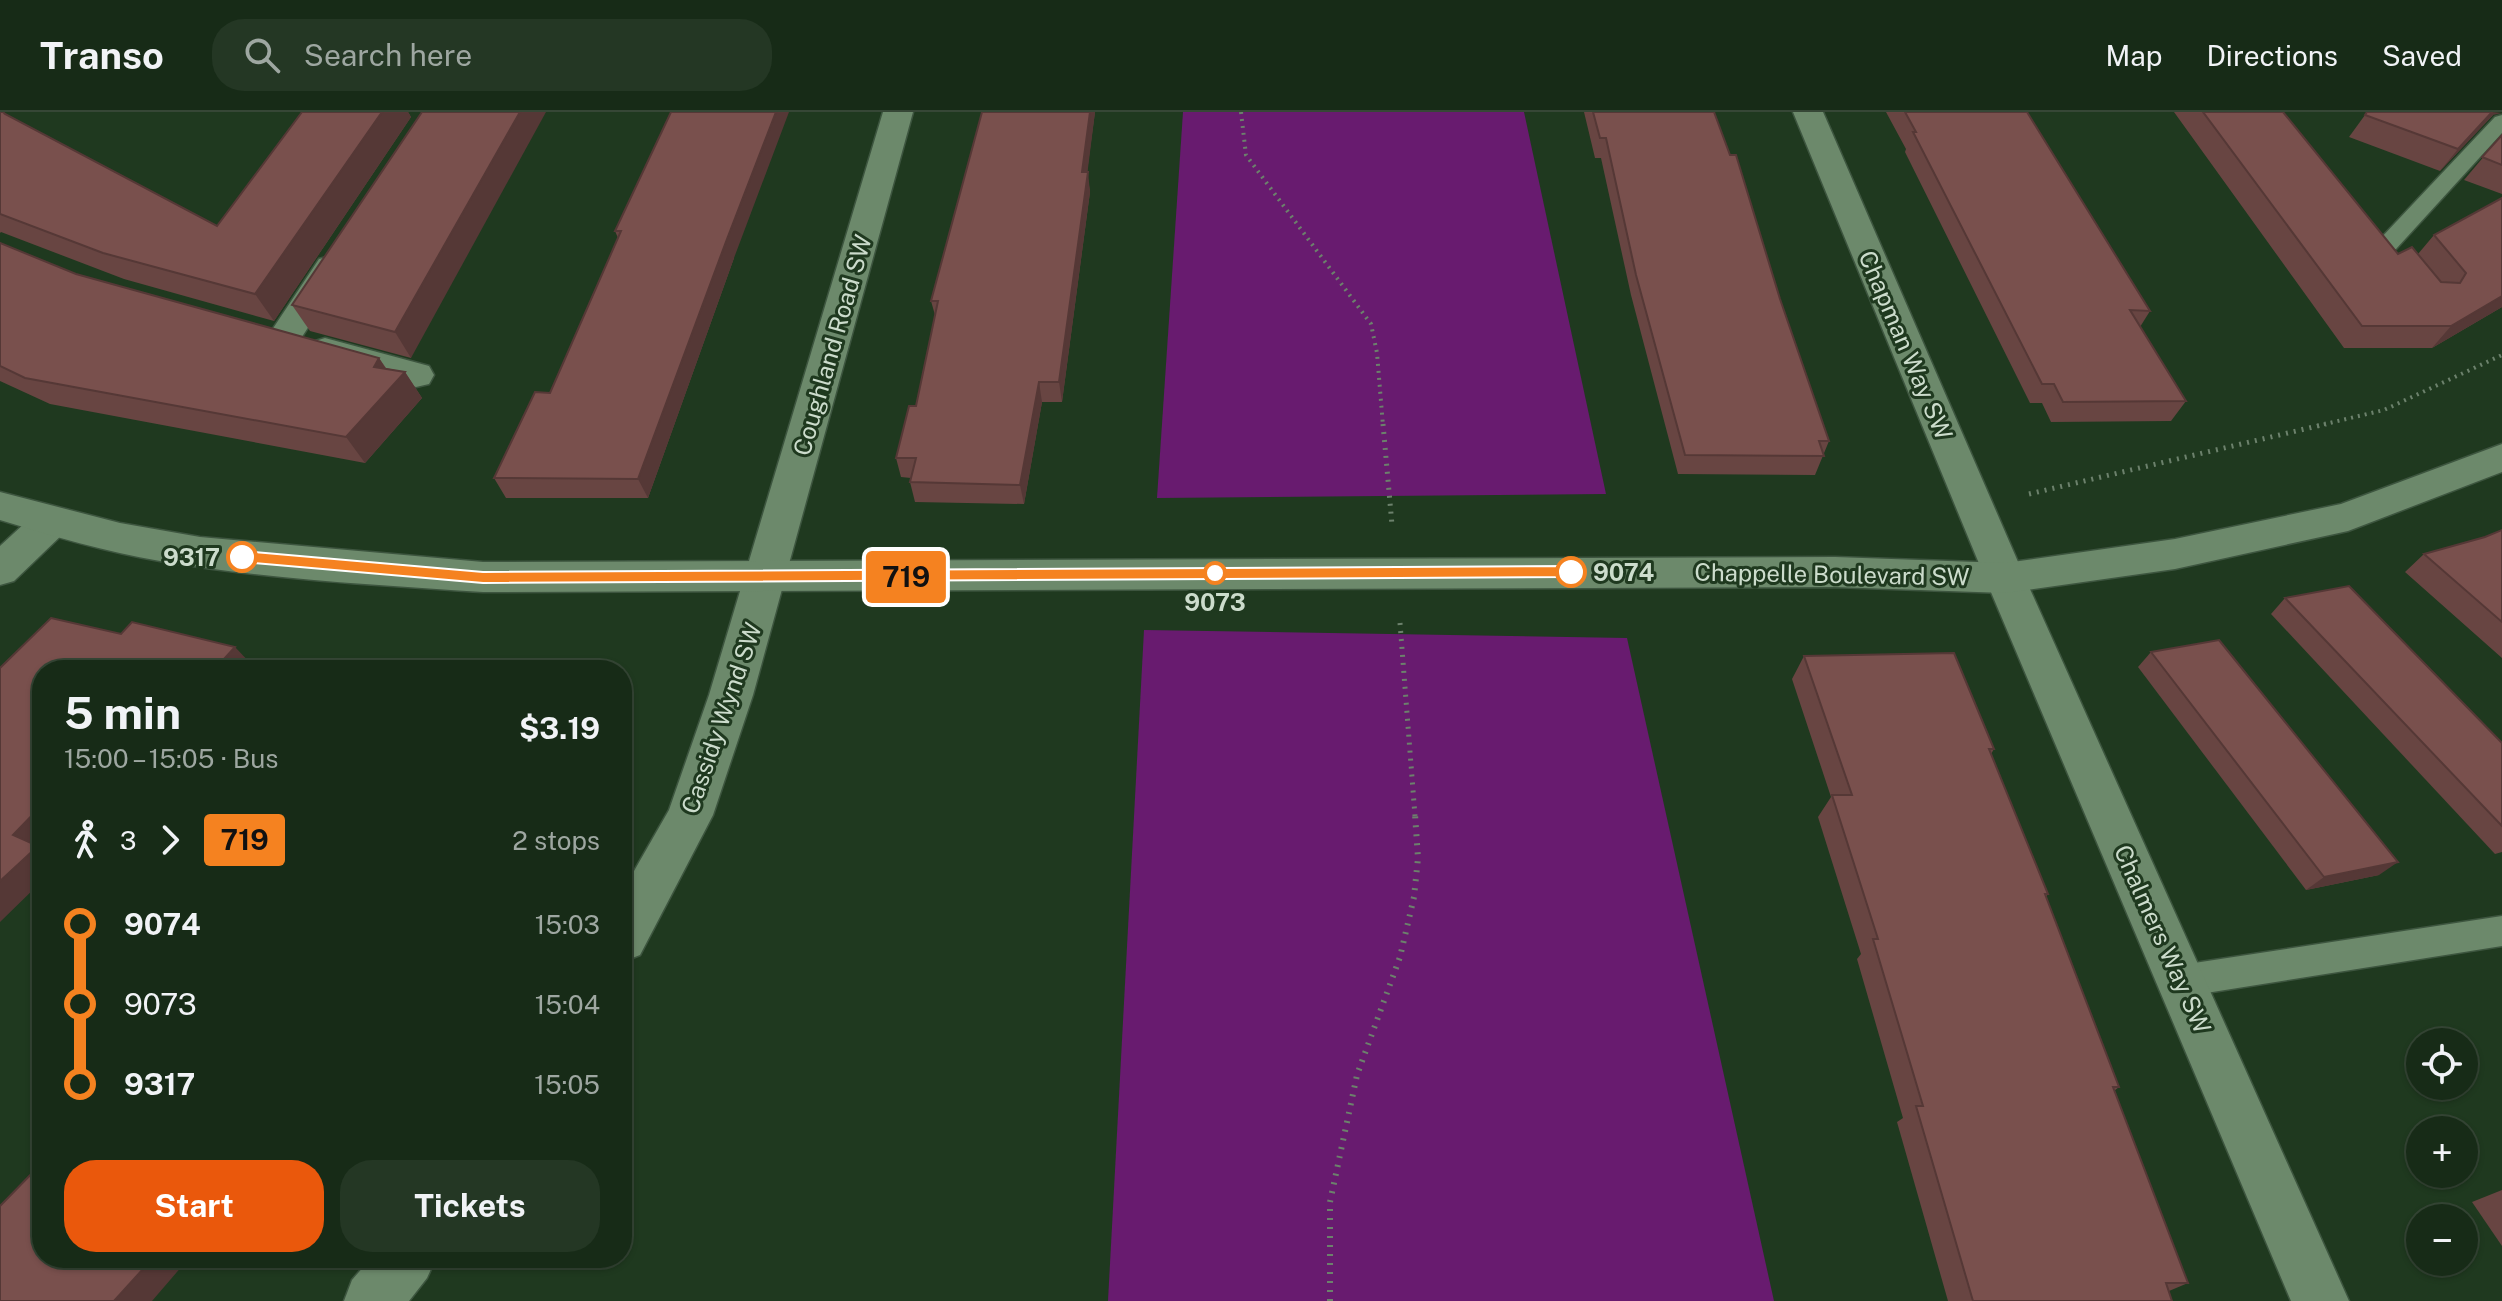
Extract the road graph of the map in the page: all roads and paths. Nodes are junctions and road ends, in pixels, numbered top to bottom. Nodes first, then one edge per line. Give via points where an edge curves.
1 (898, 112) edge
2 (1241, 112) edge
3 (1808, 112) edge
4 (2502, 121) edge
5 (345, 245) edge
6 (2406, 265) edge
7 (2502, 355) edge
8 (416, 375) dead end
9 (2502, 457) edge
10 (0, 506) edge
11 (1975, 507) junction
12 (52, 521) junction
13 (0, 570) edge
14 (1396, 572) junction
15 (767, 578) junction
16 (2005, 578) junction
17 (632, 921) edge
18 (2502, 931) edge
19 (2181, 981) junction
20 (399, 1268) edge
21 (373, 1301) edge
22 (1330, 1301) edge
23 (2320, 1301) edge

1 - 15 street, Coughland Road SW
2 - 14 path via 1246,155 1257,173 1371,324
3 - 11 street, Chapman Way SW
4 - 6 lane via 2383,238
5 - 8 street via 269,334
7 - 11 path via 2384,410
9 - 16 street, Chappelle Boulevard SW via 2348,517 2175,554
10 - 12 street, Chappelle Boulevard SW
11 - 16 street, Chapman Way SW
12 - 13 street
12 - 15 street, Chappelle Boulevard SW via 159,546 483,577
14 - 15 street, Chappelle Boulevard SW
14 - 16 street, Chappelle Boulevard SW via 1835,572
14 - 22 path via 1418,858 1400,957 1357,1075 1330,1202
15 - 17 street, Cassidy Wynd SW via 690,815
16 - 19 street, Chalmers Way SW
18 - 19 lane
19 - 23 street, Chalmers Way SW
20 - 21 street

